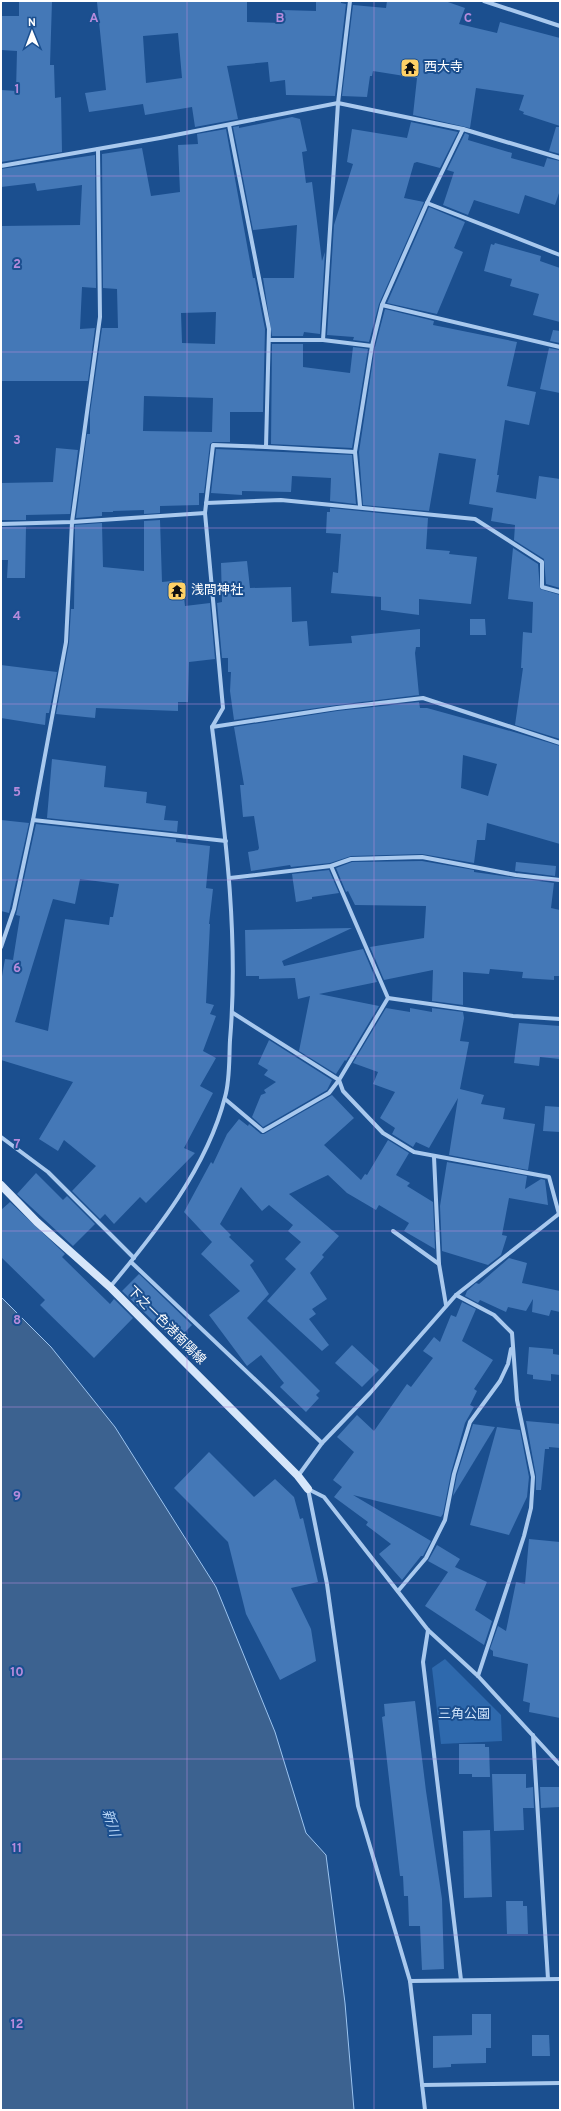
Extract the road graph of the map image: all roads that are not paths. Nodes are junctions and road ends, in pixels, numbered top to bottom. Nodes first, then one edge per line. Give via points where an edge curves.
1 (350, 1) edge
2 (484, 1) edge
3 (560, 26) edge
4 (338, 103) junction
5 (229, 125) junction
6 (463, 129) junction
7 (98, 149) junction
8 (560, 158) edge
9 (1, 166) edge
10 (427, 203) junction
11 (560, 256) edge
12 (382, 305) junction
13 (269, 340) junction
14 (323, 340) junction
15 (372, 346) junction
16 (560, 347) edge
17 (266, 447) junction
18 (355, 452) junction
19 (206, 503) junction
20 (360, 506) junction
21 (205, 513) junction
22 (72, 522) junction
23 (1, 524) edge
24 (560, 592) edge
25 (212, 728) junction
26 (560, 743) edge
27 (33, 820) junction
28 (226, 841) junction
29 (331, 866) junction
30 (230, 878) junction
31 (560, 880) edge
32 (1, 947) edge
33 (388, 998) junction
34 (233, 1013) junction
35 (560, 1019) edge
36 (339, 1080) junction
37 (225, 1099) junction
38 (1, 1137) edge
39 (434, 1157) junction
40 (1, 1185) edge
41 (559, 1214) edge
42 (393, 1231) dead end
43 (134, 1258) junction
44 (131, 1262) junction
45 (439, 1264) junction
46 (110, 1287) junction
47 (456, 1295) junction
48 (446, 1305) junction
49 (512, 1342) junction
50 (322, 1443) junction
51 (298, 1476) junction
52 (308, 1489) junction
53 (398, 1591) junction
54 (428, 1630) junction
55 (478, 1676) junction
56 (533, 1735) junction
57 (560, 1764) edge
58 (548, 1979) junction
59 (560, 1979) edge
60 (461, 1980) junction
61 (410, 1981) junction
62 (560, 2083) edge
63 (422, 2085) junction
64 (425, 2110) edge

1 - 4 street
2 - 3 street
4 - 5 street
4 - 6 street
4 - 14 street
5 - 7 street
5 - 13 street via 269,329
6 - 8 street
6 - 10 street
7 - 9 street
7 - 22 street via 100,318
10 - 11 street
10 - 12 street
12 - 15 street
12 - 16 street
13 - 14 street
13 - 17 street
14 - 15 street
15 - 18 street
17 - 18 street
17 - 19 street via 213,445
18 - 20 street
19 - 20 street via 281,500
19 - 21 street
20 - 24 street via 475,519 542,562 542,587
21 - 22 street
21 - 25 street via 223,708
22 - 23 street
22 - 27 street via 66,642
25 - 26 street via 337,708 423,698
25 - 28 street
27 - 28 street
27 - 32 street via 14,909
28 - 30 street
29 - 30 street
29 - 31 street via 351,859 422,857 516,875
29 - 33 street
30 - 34 street
33 - 35 street via 513,1016
33 - 36 street
34 - 36 street
34 - 37 street
36 - 37 street via 329,1093 263,1131
36 - 39 street via 343,1091 383,1133 414,1152
37 - 43 street via 207,1148 178,1196
38 - 43 street via 48,1172
39 - 41 street via 549,1177
39 - 45 street
40 - 46 main road, 下之一色港南陽線 via 37,1222
41 - 47 street
42 - 45 street
43 - 44 street
44 - 46 street
44 - 50 street
45 - 48 street
46 - 51 main road, 下之一色港南陽線
47 - 48 street
47 - 49 street via 494,1315 512,1333
48 - 50 street via 370,1394
49 - 53 street via 508,1364 500,1381 470,1422 454,1474 445,1520 426,1558
49 - 55 street via 517,1400 533,1478 531,1508
50 - 51 street
51 - 52 main road, 下之一色港南陽線
52 - 53 street via 324,1497
52 - 61 street via 327,1584 358,1806
53 - 54 street
54 - 55 street
54 - 60 street via 423,1662
55 - 56 street
56 - 57 street
56 - 58 street
58 - 59 street
58 - 60 street
60 - 61 street
61 - 63 street
62 - 63 street
63 - 64 street

